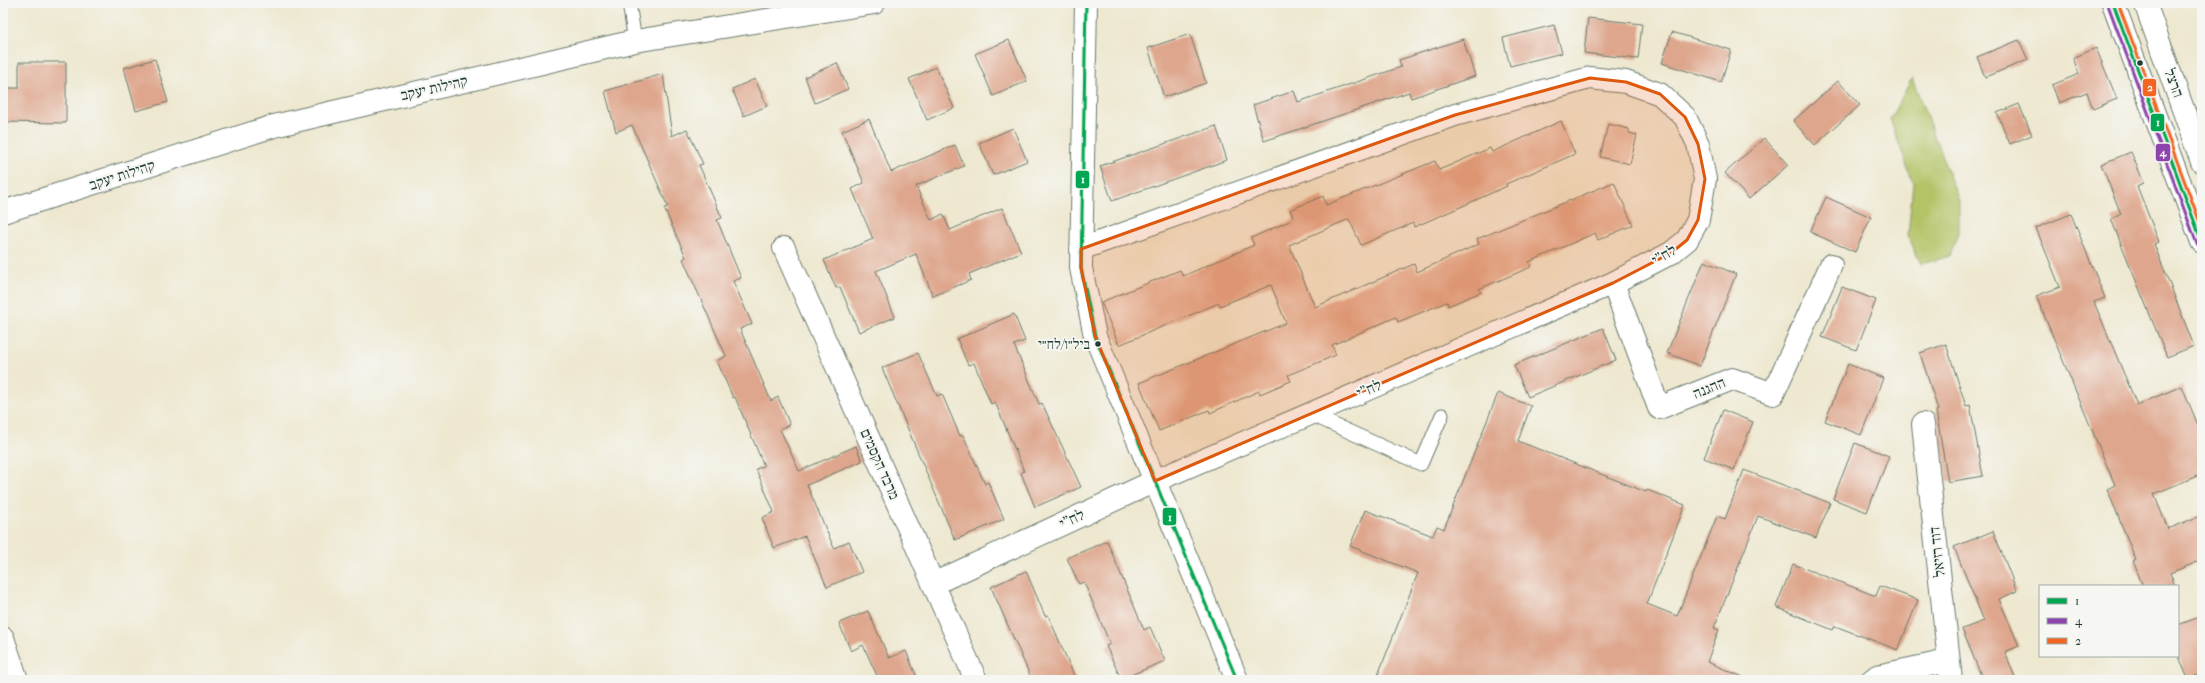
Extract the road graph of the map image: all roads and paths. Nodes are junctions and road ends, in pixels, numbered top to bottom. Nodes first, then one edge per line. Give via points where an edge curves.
1 (629, 3) edge
2 (874, 3) edge
3 (1086, 3) edge
4 (2113, 3) edge
5 (2145, 3) edge
6 (635, 41) junction
7 (2202, 162) edge
8 (3, 212) edge
9 (2202, 242) edge
10 (784, 248) dead end
11 (1081, 249) junction
12 (1831, 265) dead end
13 (1613, 284) junction
14 (1310, 414) junction
15 (1442, 415) dead end
16 (1923, 424) dead end
17 (1155, 481) junction
18 (933, 584) junction
19 (3, 638) edge
20 (1949, 670) edge
21 (18, 680) edge
22 (976, 680) edge
23 (1237, 680) edge
24 (1872, 680) edge

1 - 6 lane
2 - 6 street, קהילות יעקב
3 - 11 street
4 - 9 street, הרצל
5 - 7 street, הרצל
6 - 8 street, קהילות יעקב via 274,126
10 - 18 street, מרבד הקסמים
11 - 13 street, לח"י via 1455,115 1590,78 1626,82 1660,94 1685,117 1698,144 1705,179 1698,220 1687,240 1671,253
11 - 17 street via 1081,268 1095,336
12 - 13 street, ההגנה via 1773,394 1732,379 1659,408
13 - 14 street, לח"י
14 - 15 lane via 1421,464
14 - 17 street, לח"י
16 - 20 street, דוד רזיאל
17 - 18 street, לח"י
17 - 23 street
18 - 22 street, מרבד הקסמים
19 - 21 street
20 - 24 street via 1877,676

